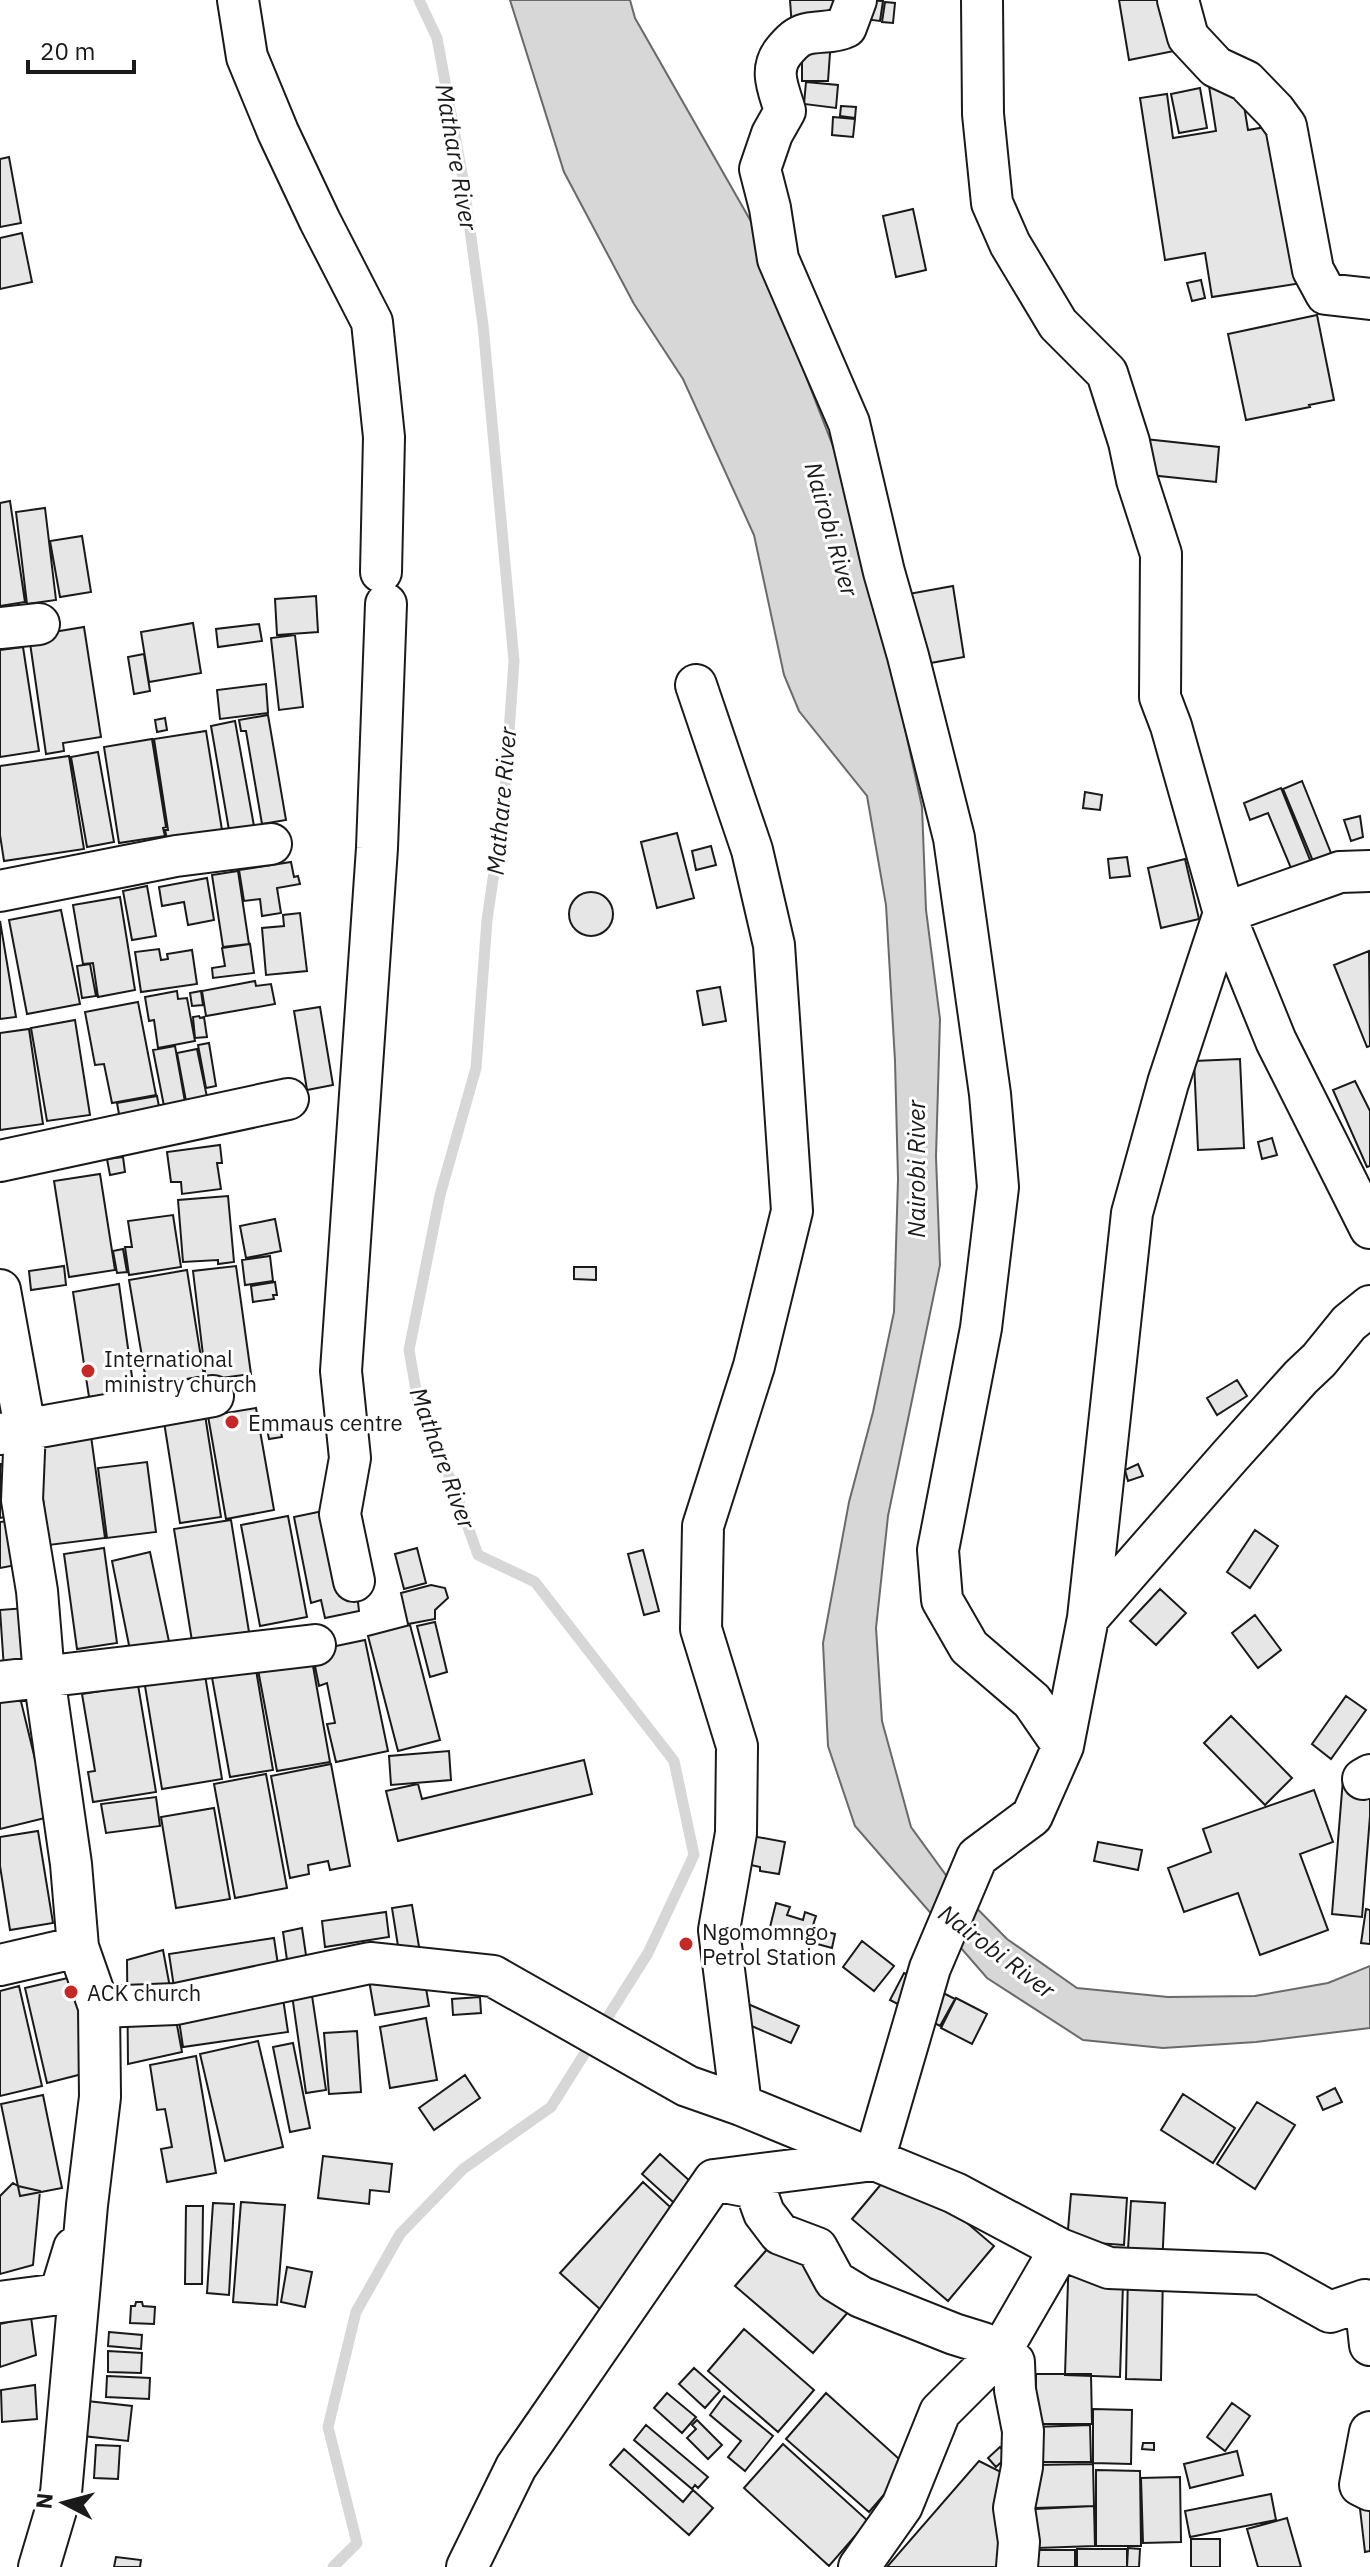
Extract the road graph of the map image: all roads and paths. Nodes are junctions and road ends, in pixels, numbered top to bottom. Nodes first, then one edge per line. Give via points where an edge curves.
1 (238, 0) edge
2 (856, 0) edge
3 (982, 0) edge
4 (1178, 0) edge
5 (1370, 299) edge
6 (39, 624) dead end
7 (0, 628) edge
8 (696, 685) dead end
9 (271, 844) dead end
10 (1370, 871) edge
11 (0, 891) edge
12 (1224, 913) junction
13 (288, 1099) dead end
14 (0, 1161) edge
15 (1370, 1228) edge
16 (0, 1290) edge
17 (1370, 1306) edge
18 (213, 1396) dead end
19 (13, 1431) edge
20 (354, 1581) dead end
21 (1088, 1618) junction
22 (315, 1645) dead end
23 (44, 1676) junction
24 (0, 1682) edge
25 (1063, 1746) junction
26 (78, 1947) junction
27 (0, 1965) edge
28 (99, 2007) junction
29 (741, 2105) junction
30 (874, 2160) junction
31 (714, 2180) junction
32 (87, 2205) junction
33 (1060, 2249) junction
34 (1368, 2298) edge
35 (0, 2302) edge
36 (1370, 2345) edge
37 (1001, 2351) junction
38 (1370, 2432) edge
39 (1370, 2490) edge
40 (39, 2567) edge
41 (467, 2567) edge
42 (859, 2567) edge
43 (1017, 2567) edge

1 - 20 street via 247,57 278,132 372,322 384,437 377,848 341,1371 350,1458 340,1514
2 - 25 street via 846,27 800,36 777,60 774,71 785,111 760,169 778,259 849,423 954,838 990,1094 998,1187 981,1328 938,1550 942,1600 969,1647 1032,1701
3 - 12 street via 983,114 992,203 1058,324 1107,373 1161,554 1160,697
4 - 5 street via 1188,37 1216,67 1246,81 1286,126 1313,270 1326,294
6 - 7 street
8 - 29 street via 752,850 774,945 792,1211 754,1366 703,1526 701,1629 737,1746 736,1833 719,1930
9 - 11 street via 176,856
10 - 12 street via 1340,872
12 - 15 street via 1276,1041
12 - 21 street via 1132,1213
13 - 14 street
16 - 19 street
17 - 21 street via 1349,1323
18 - 19 street
19 - 23 street
21 - 25 street
22 - 23 street
23 - 24 street
23 - 26 street
25 - 30 street via 1032,1816 977,1857 930,1968
26 - 27 street
26 - 28 street
28 - 29 street via 176,2004 370,1963 493,1976 687,2086
28 - 32 street via 100,2097
29 - 30 street
30 - 31 street
30 - 33 street via 955,2193
31 - 37 street via 755,2188 764,2213 780,2234 817,2248 835,2281 861,2297
31 - 41 street via 516,2467
32 - 35 street via 60,2294
32 - 40 street via 61,2493
33 - 34 street via 1109,2268 1262,2274 1330,2312
33 - 37 street
34 - 36 street
37 - 42 street via 940,2412 902,2506
37 - 43 street via 1014,2362 1023,2431 1014,2508
38 - 39 street via 1360,2485

